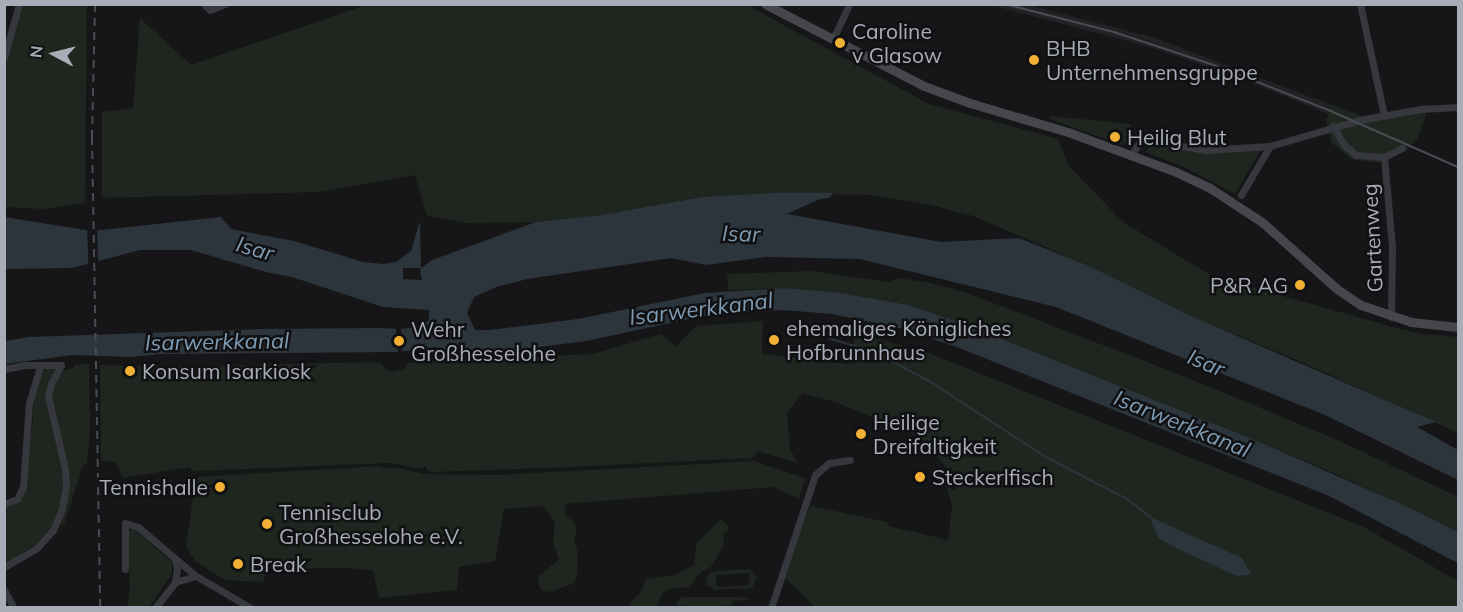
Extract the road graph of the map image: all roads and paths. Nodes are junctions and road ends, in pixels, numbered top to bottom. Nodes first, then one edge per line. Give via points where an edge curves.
1 (19, 4) edge
2 (204, 4) edge
3 (225, 4) edge
4 (849, 4) edge
5 (1360, 4) edge
6 (769, 6) edge
7 (837, 41) junction
8 (4, 58) edge
9 (1458, 107) edge
10 (1384, 115) junction
11 (1333, 126) junction
12 (1269, 146) junction
13 (1402, 148) dead end
14 (1131, 155) junction
15 (1384, 157) junction
16 (1241, 195) dead end
17 (1391, 317) junction
18 (1458, 327) edge
19 (40, 366) junction
20 (4, 369) edge
21 (850, 460) dead end
22 (4, 504) edge
23 (175, 559) junction
24 (4, 567) edge
25 (125, 569) dead end
26 (196, 576) junction
27 (175, 582) junction
28 (4, 590) edge
29 (14, 608) edge
30 (155, 608) edge
31 (251, 608) edge
32 (771, 608) edge

1 - 8 street
2 - 3 street via 210,10
4 - 7 street
5 - 10 street
6 - 7 main road
7 - 14 main road via 946,94
9 - 10 street
10 - 11 street
11 - 12 street
11 - 15 street, Gartenweg via 1335,134 1356,155
12 - 14 street via 1206,150 1144,140
12 - 16 street
13 - 15 street, Gartenweg
14 - 17 main road via 1176,172 1236,204 1337,289 1361,305
15 - 17 street, Gartenweg via 1392,247
17 - 18 main road
19 - 20 street
19 - 22 street via 29,403 23,487 17,499
19 - 24 street via 60,368 48,396 66,469 64,502 53,530 37,548
21 - 32 street via 829,463 815,475
23 - 25 street via 138,527 125,523
23 - 26 street
23 - 27 street
26 - 27 street
26 - 31 street
27 - 30 street
28 - 29 street

